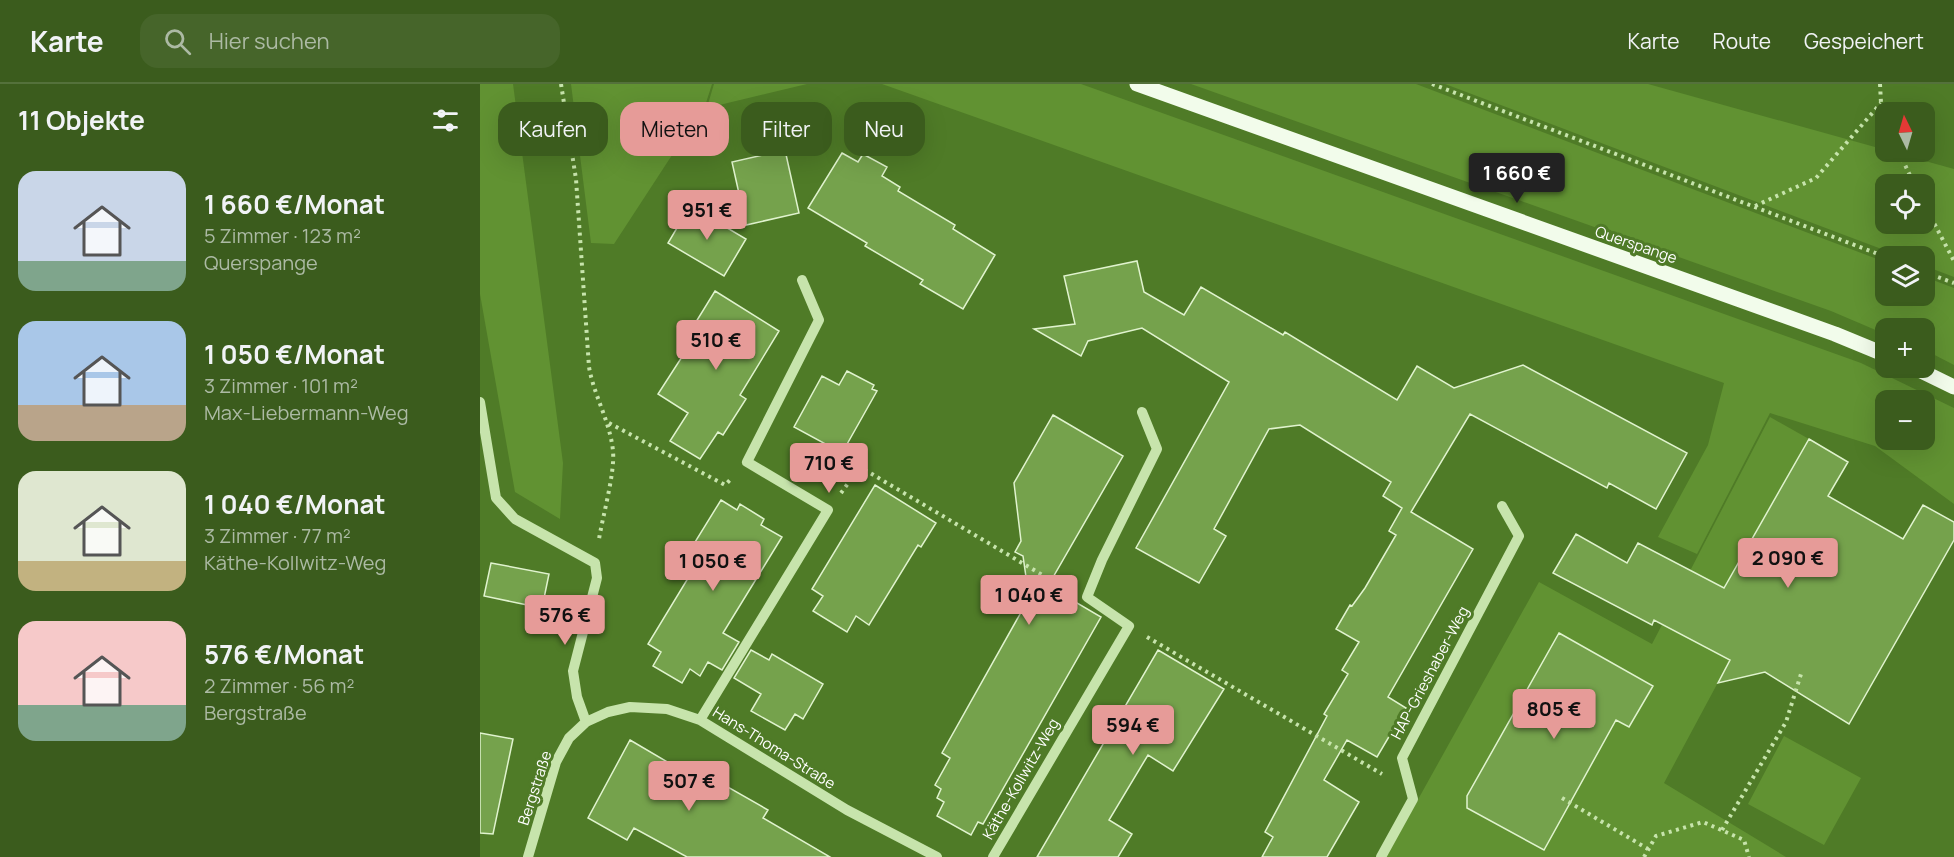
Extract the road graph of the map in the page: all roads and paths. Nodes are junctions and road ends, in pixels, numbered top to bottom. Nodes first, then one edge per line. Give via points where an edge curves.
1 (561, 84) edge
2 (1137, 84) edge
3 (1431, 84) edge
4 (1880, 84) edge
5 (1881, 102) edge
6 (1875, 110) edge
7 (1755, 206) junction
8 (1935, 225) edge
9 (1875, 253) edge
10 (1954, 261) edge
11 (1935, 276) edge
12 (801, 280) dead end
13 (1954, 283) edge
14 (1875, 351) edge
15 (1935, 378) edge
16 (1954, 387) edge
17 (480, 402) edge
18 (1142, 412) dead end
19 (608, 423) junction
20 (747, 462) junction
21 (1502, 506) dead end
22 (828, 510) junction
23 (595, 563) junction
24 (1087, 597) junction
25 (1129, 626) junction
26 (1801, 674) dead end
27 (700, 720) junction
28 (586, 722) junction
29 (1408, 776) junction
30 (1562, 798) dead end
31 (1722, 831) junction
32 (1648, 849) junction
33 (528, 857) edge
34 (937, 857) edge
35 (993, 857) edge
36 (1381, 857) edge
37 (1644, 857) edge
38 (1749, 857) edge

1 - 19 path via 576,179 593,391
2 - 14 main road, Querspange
3 - 7 path
4 - 5 path
6 - 7 path via 1816,178
7 - 9 path
8 - 10 path
11 - 13 path
12 - 20 street via 819,320
15 - 16 main road
17 - 23 street via 496,498 515,519
18 - 24 street via 1157,449
19 - 20 path via 726,484
19 - 23 path via 613,454
20 - 22 street
21 - 29 street, HAP-Grieshaber-Weg via 1519,536 1402,758
22 - 24 path via 860,467 1070,592
22 - 27 street
23 - 28 street via 597,578 573,671
24 - 25 street
25 - 29 path via 1386,776
25 - 35 street, Käthe-Kollwitz-Weg
26 - 31 path via 1786,722
27 - 28 street, Hans-Thoma-Straße via 667,709 630,707
27 - 34 street, Hans-Thoma-Straße via 847,810
28 - 33 street, Bergstraße via 569,738 556,762
29 - 36 street, HAP-Grieshaber-Weg via 1413,799
30 - 32 path
31 - 32 path via 1703,822 1656,836
31 - 38 path via 1744,840
32 - 37 path

